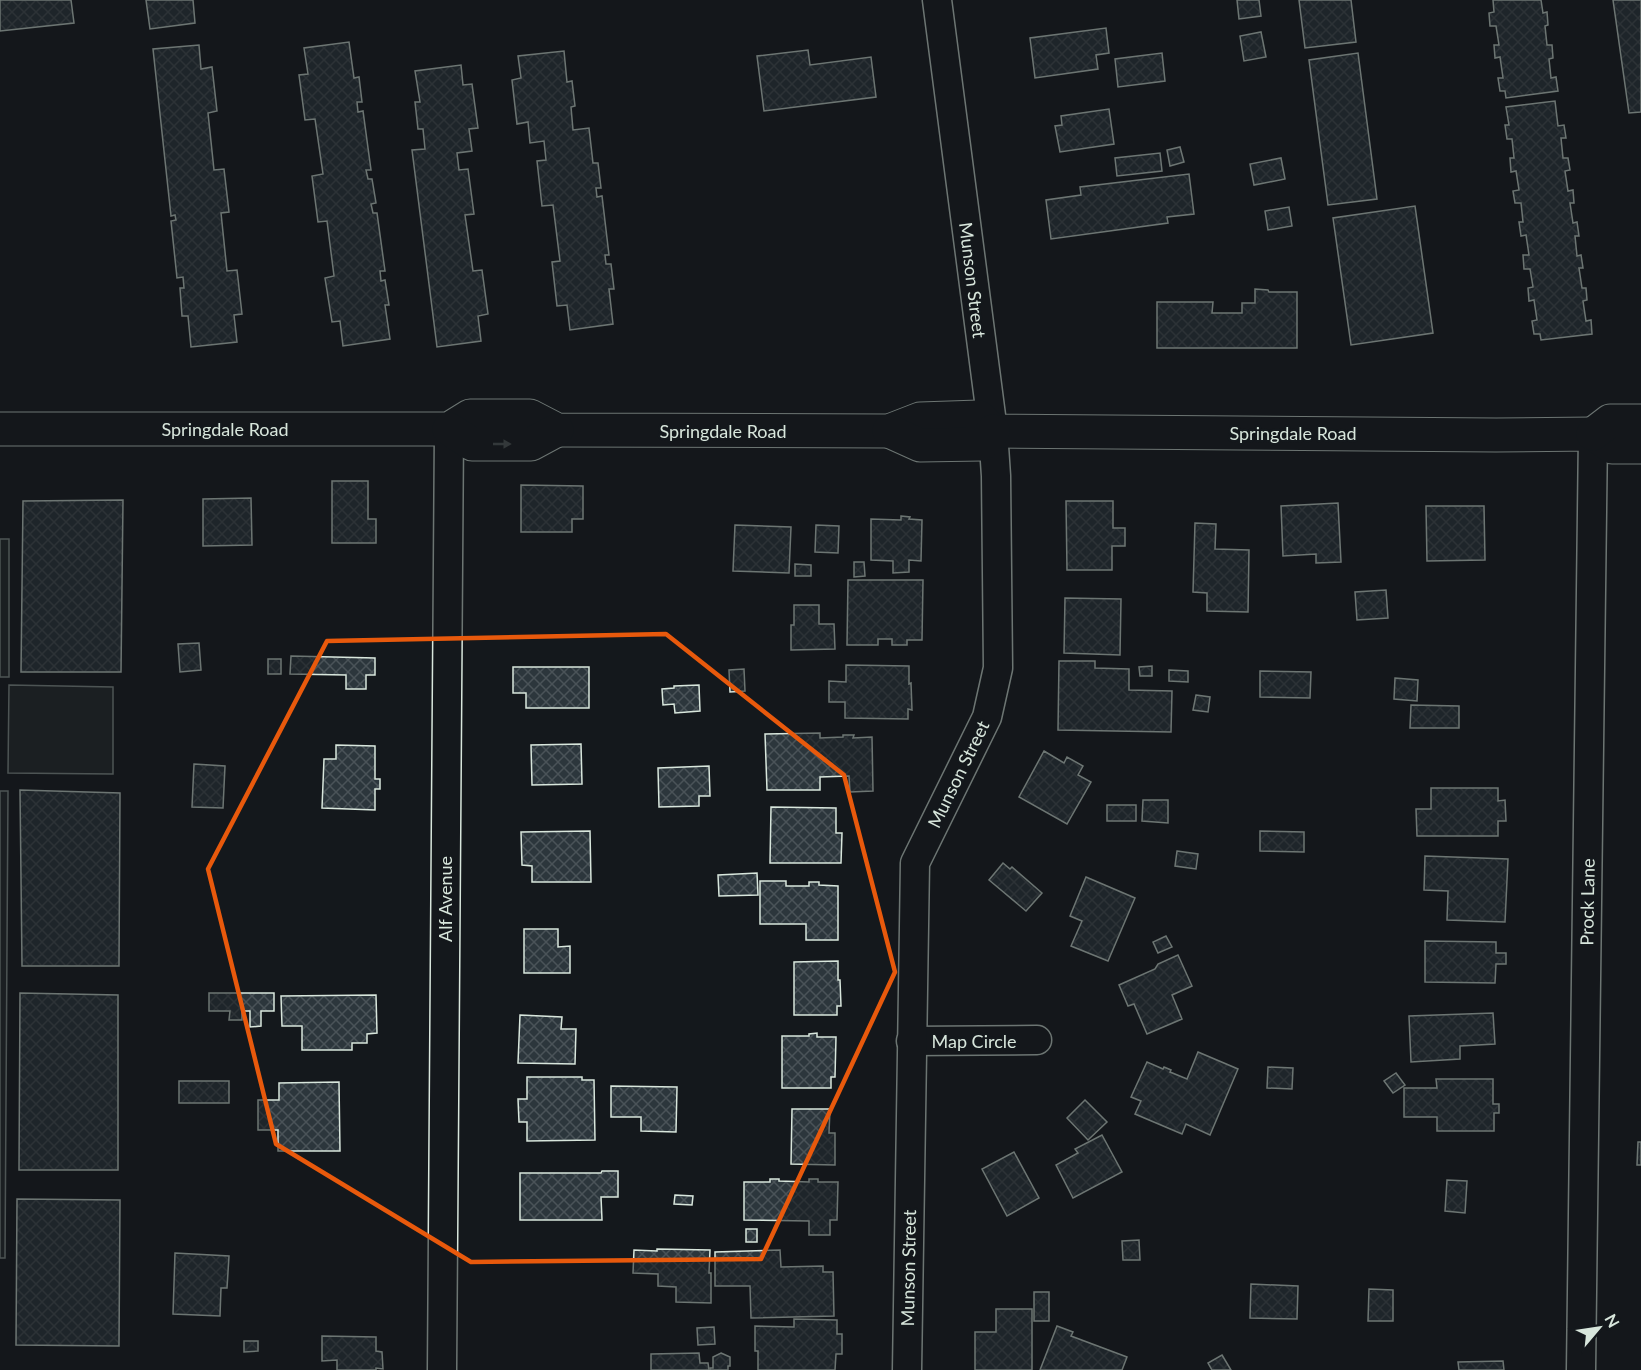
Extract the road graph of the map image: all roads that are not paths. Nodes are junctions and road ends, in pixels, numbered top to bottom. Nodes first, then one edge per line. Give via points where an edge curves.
1 (937, 0) edge
2 (1641, 421) edge
3 (0, 429) edge
4 (449, 429) junction
5 (993, 431) junction
6 (1593, 434) junction
7 (1641, 447) edge
8 (911, 1041) junction
9 (1037, 1041) dead end
10 (442, 1370) edge
11 (906, 1370) edge
12 (1581, 1370) edge

1 - 5 street, Munson Street
2 - 6 main road, Springdale Road via 1610,421
3 - 4 main road, Springdale Road
4 - 5 main road, Springdale Road via 470,416 530,416 557,430 889,431 920,419 979,417
4 - 10 street, Alf Avenue
5 - 6 main road, Springdale Road
5 - 8 street, Munson Street via 998,668 987,717 915,863
6 - 7 main road, Springdale Road via 1612,447
6 - 12 street, Prock Lane
8 - 9 street, Map Circle
8 - 11 street, Munson Street

